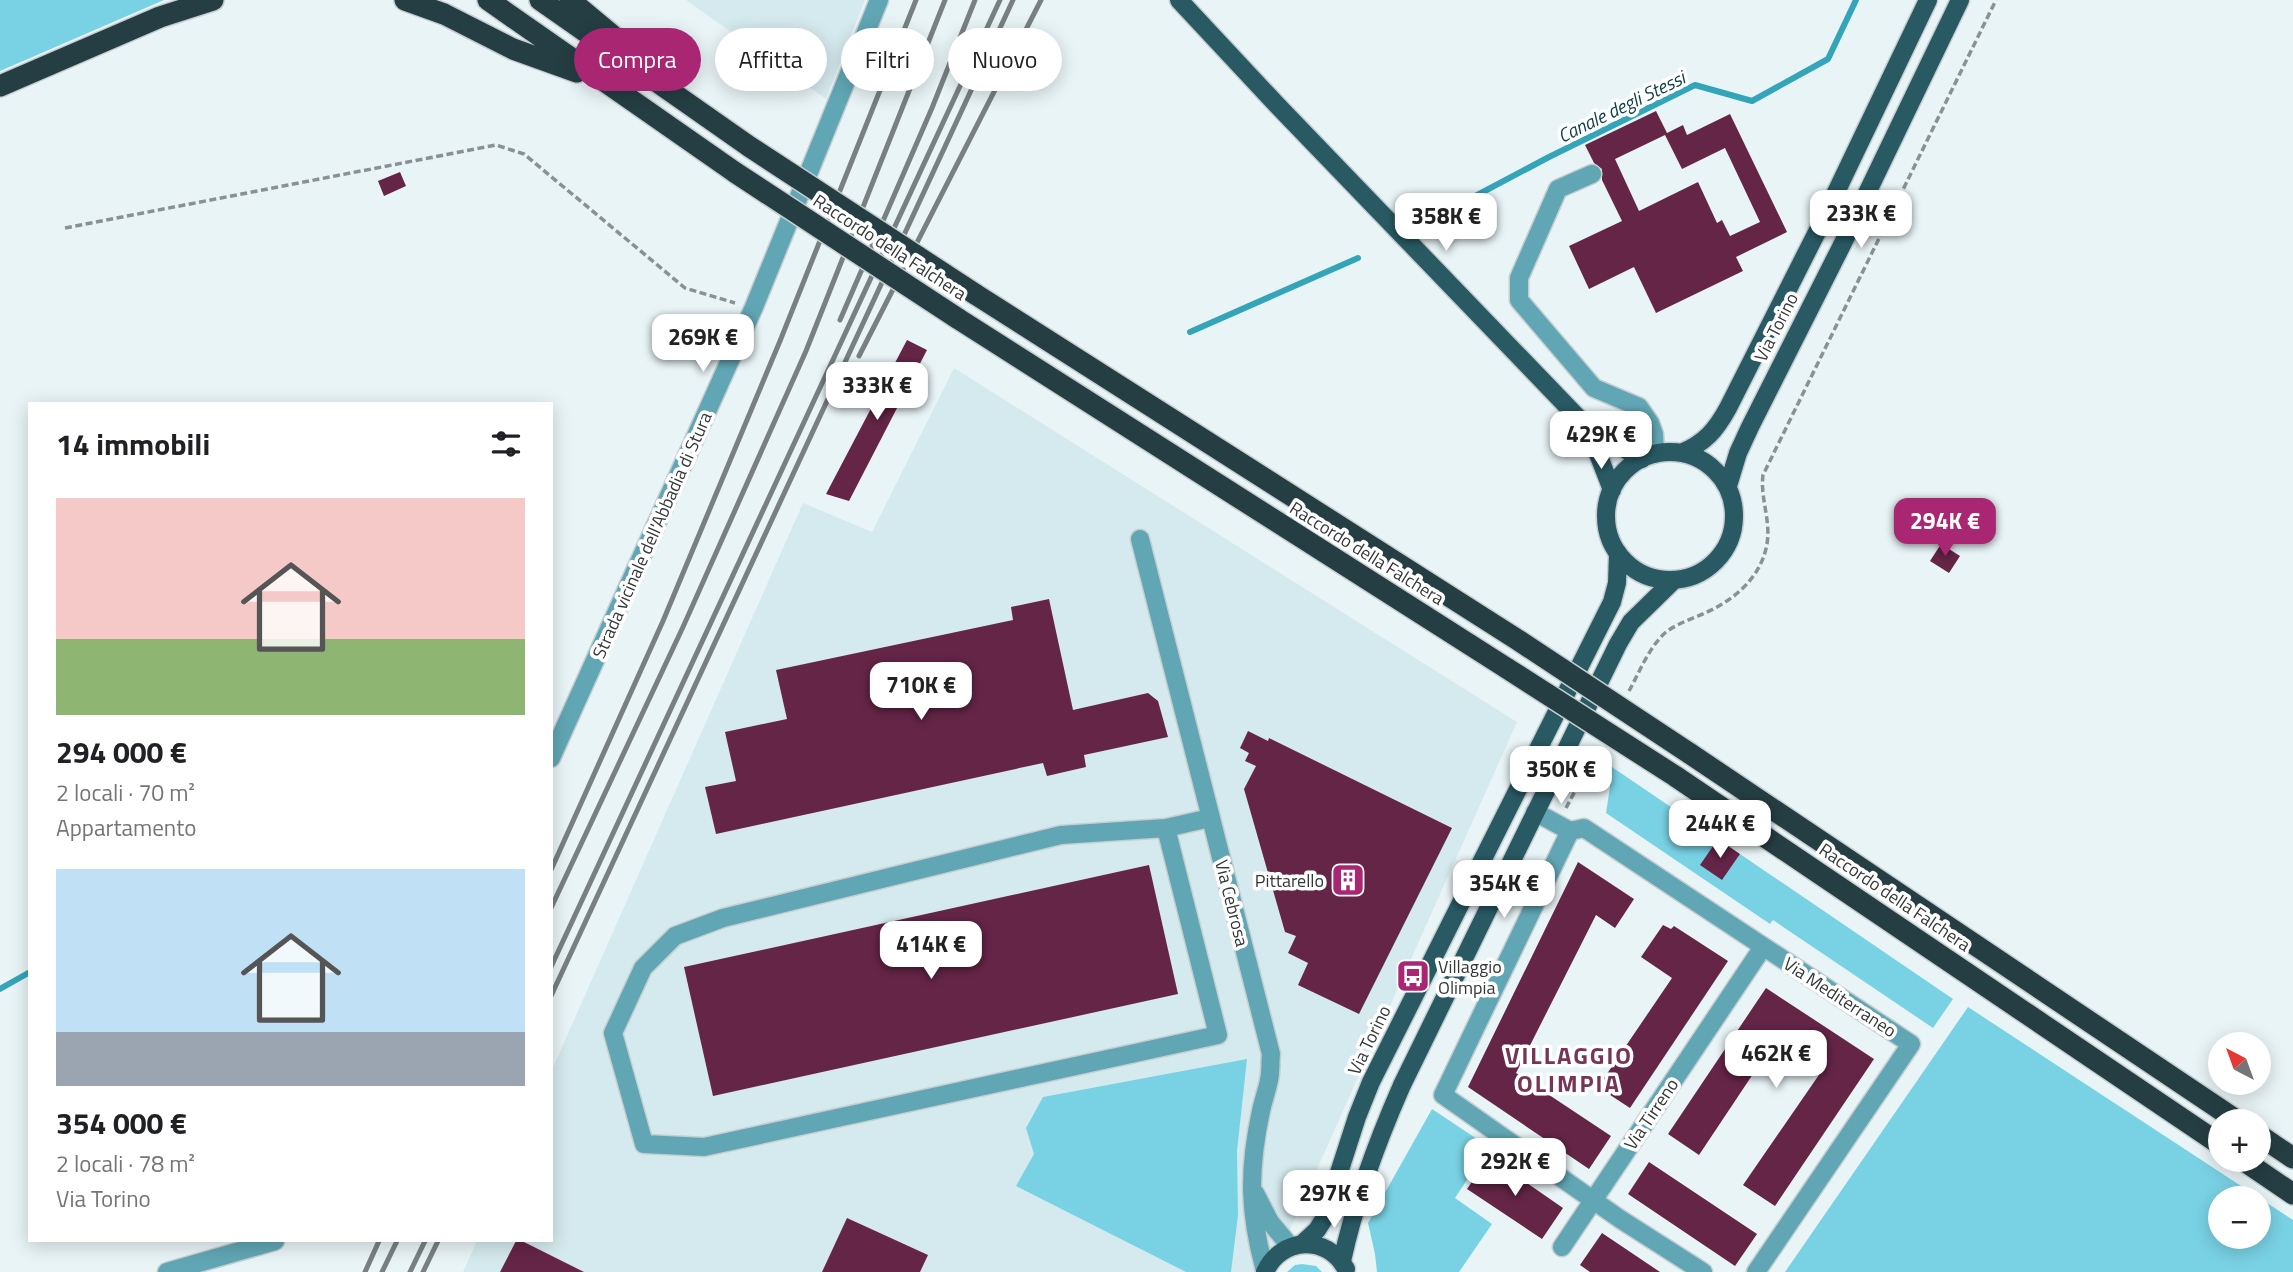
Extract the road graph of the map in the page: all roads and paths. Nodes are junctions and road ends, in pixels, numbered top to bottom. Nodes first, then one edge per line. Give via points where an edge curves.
1 (213, 0) edge
2 (405, 0) edge
3 (488, 0) edge
4 (540, 0) edge
5 (570, 0) edge
6 (879, 0) edge
7 (1179, 0) edge
8 (1927, 0) edge
9 (1960, 0) edge
10 (1996, 0) edge
11 (574, 60) edge
12 (574, 70) edge
13 (0, 86) edge
14 (618, 91) edge
15 (693, 107) junction
16 (1592, 174) dead end
17 (65, 228) dead end
18 (754, 307) junction
19 (1588, 428) junction
20 (1681, 453) junction
21 (1649, 457) junction
22 (1728, 486) junction
23 (1612, 490) junction
24 (1140, 539) dead end
25 (1618, 553) junction
26 (1674, 580) junction
27 (1630, 691) dead end
28 (1603, 740) dead end
29 (553, 754) edge
30 (1535, 812) junction
31 (1210, 818) junction
32 (1166, 828) junction
33 (1564, 828) junction
34 (1763, 947) junction
35 (2220, 1109) edge
36 (2208, 1136) edge
37 (2271, 1143) edge
38 (2293, 1158) edge
39 (2261, 1172) edge
40 (1251, 1183) junction
41 (2293, 1194) edge
42 (1593, 1199) junction
43 (272, 1242) edge
44 (1297, 1245) junction
45 (1562, 1247) dead end
46 (1345, 1267) edge
47 (1265, 1271) edge
48 (167, 1272) edge
49 (1703, 1272) edge
50 (1756, 1272) edge

1 - 13 highway via 149,22
2 - 12 highway via 443,13 513,49
3 - 11 highway, Raccordo della Falchera
4 - 15 highway, Raccordo della Falchera
5 - 15 highway
6 - 18 street, Strada vicinale dell'Abbadia di Stura
7 - 19 main road
8 - 20 main road, Via Torino via 1728,408 1706,440
9 - 22 main road, Via Torino via 1750,426
10 - 27 path via 1763,475 1768,517 1760,566 1726,603 1662,636
14 - 36 highway, Raccordo della Falchera, bridge via 1009,352 1675,776
15 - 35 highway, Raccordo della Falchera, bridge via 1023,325 1521,642
16 - 21 street via 1558,189 1518,278 1519,300 1594,388 1639,407 1654,434
17 - 18 path via 496,145 524,154 685,288
18 - 29 street, Strada vicinale dell'Abbadia di Stura
19 - 21 main road
19 - 23 main road
20 - 21 main road
20 - 22 main road via 1702,460
21 - 23 main road via 1629,467
22 - 26 main road via 1735,519 1723,554 1708,568
23 - 25 main road via 1606,520
24 - 31 street, Via Cebrosa
25 - 26 main road via 1642,574
25 - 44 main road, Via Torino via 1612,602 1371,1082 1324,1219
26 - 30 main road via 1631,622
28 - 33 path
30 - 33 street, Via Mediterraneo
30 - 46 main road via 1384,1126 1348,1234
31 - 32 street
31 - 40 street, Via Cebrosa via 1271,1054
32 - 32 street via 1061,835 723,918 675,936 643,968 613,1033 643,1144 704,1147 1218,1035
33 - 34 street, Via Mediterraneo via 1584,828
33 - 42 street via 1443,1095
34 - 42 street, Via Tirreno
34 - 50 street, Via Mediterraneo via 1911,1044
37 - 38 highway
39 - 41 highway
40 - 44 street via 1270,1222
40 - 47 street, Via Cebrosa
42 - 45 street, Via Tirreno
42 - 49 street
43 - 48 street
44 - 46 main road via 1324,1247
44 - 47 main road, Via Torino via 1275,1256

